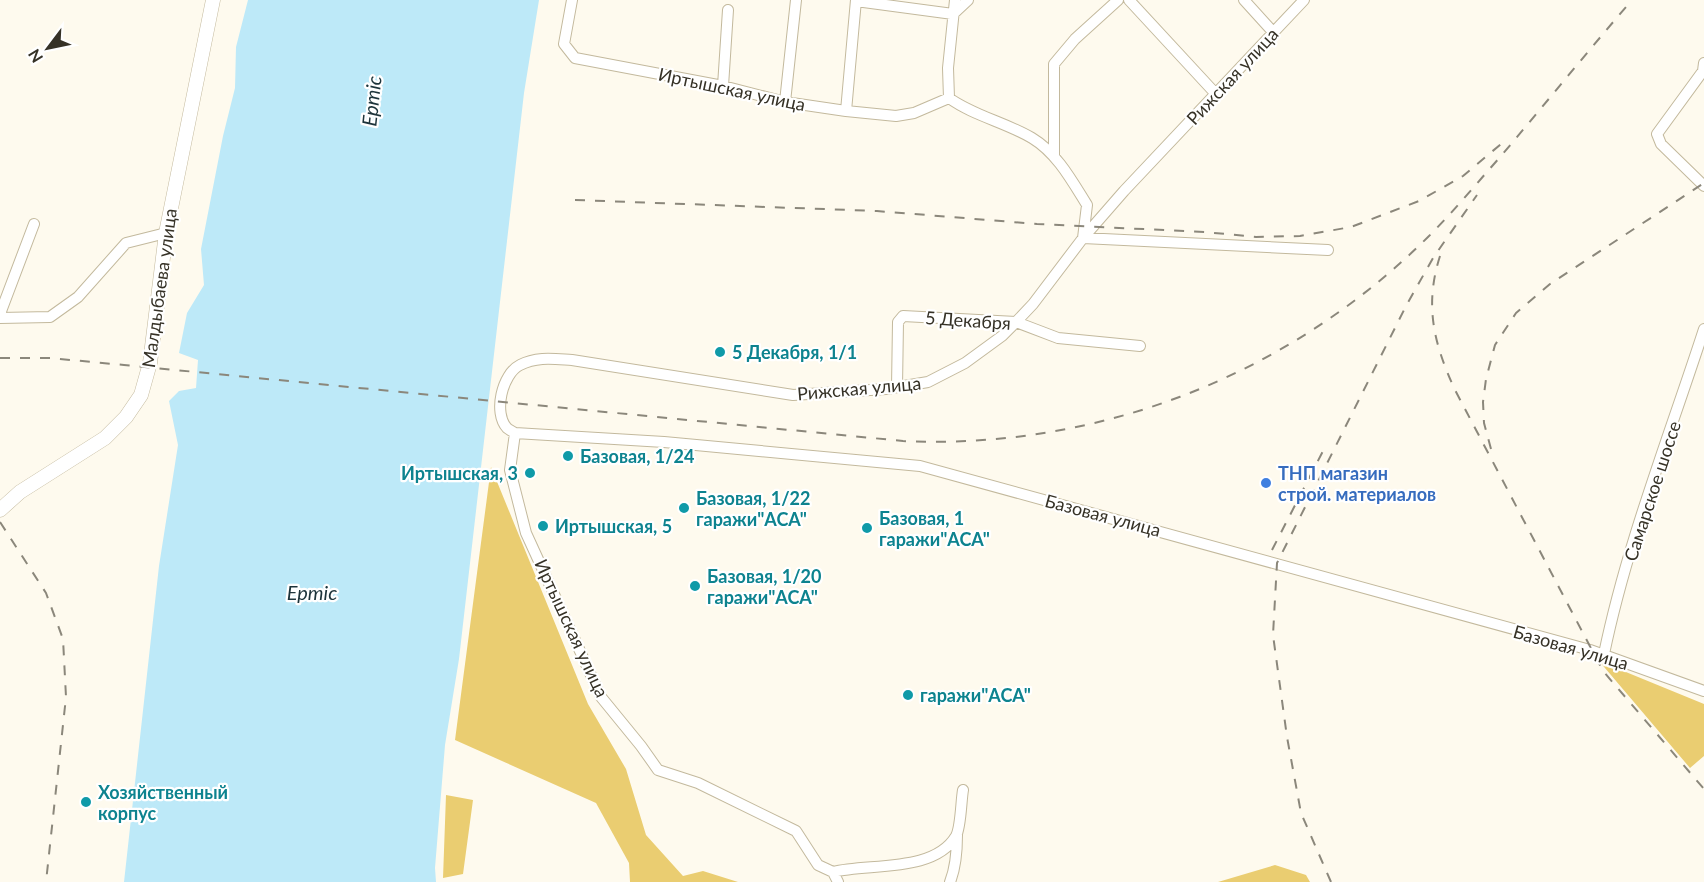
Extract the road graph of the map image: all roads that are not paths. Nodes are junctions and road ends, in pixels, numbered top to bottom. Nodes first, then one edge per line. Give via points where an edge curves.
1 (213, 0) edge
2 (572, 0) edge
3 (796, 0) edge
4 (955, 0) edge
5 (968, 0) edge
6 (1118, 0) edge
7 (1129, 0) edge
8 (1244, 0) edge
9 (1304, 0) edge
10 (856, 1) edge
11 (728, 10) dead end
12 (953, 14) junction
13 (1273, 32) junction
14 (1704, 63) edge
15 (723, 86) junction
16 (1215, 93) junction
17 (949, 98) junction
18 (785, 102) junction
19 (846, 111) junction
20 (1054, 156) junction
21 (1704, 186) edge
22 (33, 224) dead end
23 (166, 233) junction
24 (1083, 238) junction
25 (1328, 250) dead end
26 (0, 316) edge
27 (1016, 322) junction
28 (1704, 329) edge
29 (1140, 346) dead end
30 (897, 387) junction
31 (516, 433) junction
32 (0, 510) edge
33 (1604, 654) junction
34 (1704, 692) edge
35 (963, 790) dead end
36 (957, 835) junction
37 (836, 877) edge
38 (950, 882) edge

1 - 23 main road, Малдыбаева улица
2 - 15 street, Иртышская улица via 564,45 575,58
3 - 18 street
4 - 12 street
5 - 12 street
6 - 20 street via 1054,64
7 - 16 street
8 - 13 street
9 - 13 street, Рижская улица
10 - 12 street
10 - 19 street
11 - 15 street
12 - 17 street
13 - 16 street, Рижская улица
14 - 21 street via 1703,71 1657,134 1661,144
15 - 18 street, Иртышская улица
16 - 24 street, Рижская улица
17 - 19 street, Иртышская улица via 896,116
17 - 20 street via 1032,138
18 - 19 street, Иртышская улица
20 - 24 street via 1087,205
22 - 26 street
23 - 26 street via 126,243 78,297 50,317
23 - 32 main road, Малдыбаева улица via 150,363 141,395 105,438 20,492
24 - 25 street
24 - 27 street, Рижская улица
27 - 29 street, 5 Декабря via 1058,338
27 - 30 street, Рижская улица via 965,363 928,382
27 - 30 street, 5 Декабря via 903,316 898,322
28 - 33 street, Самарское шоссе via 1635,538
30 - 31 street, Рижская улица via 793,395 547,358 518,366 504,385 502,419 507,429
31 - 33 street, Базовая улица via 664,442 920,466
31 - 37 street, Иртышская улица via 510,470 526,532 601,697 658,770 698,783 796,831 818,865
33 - 34 street, Базовая улица
35 - 36 street
36 - 37 street via 928,858 845,869
36 - 38 street

